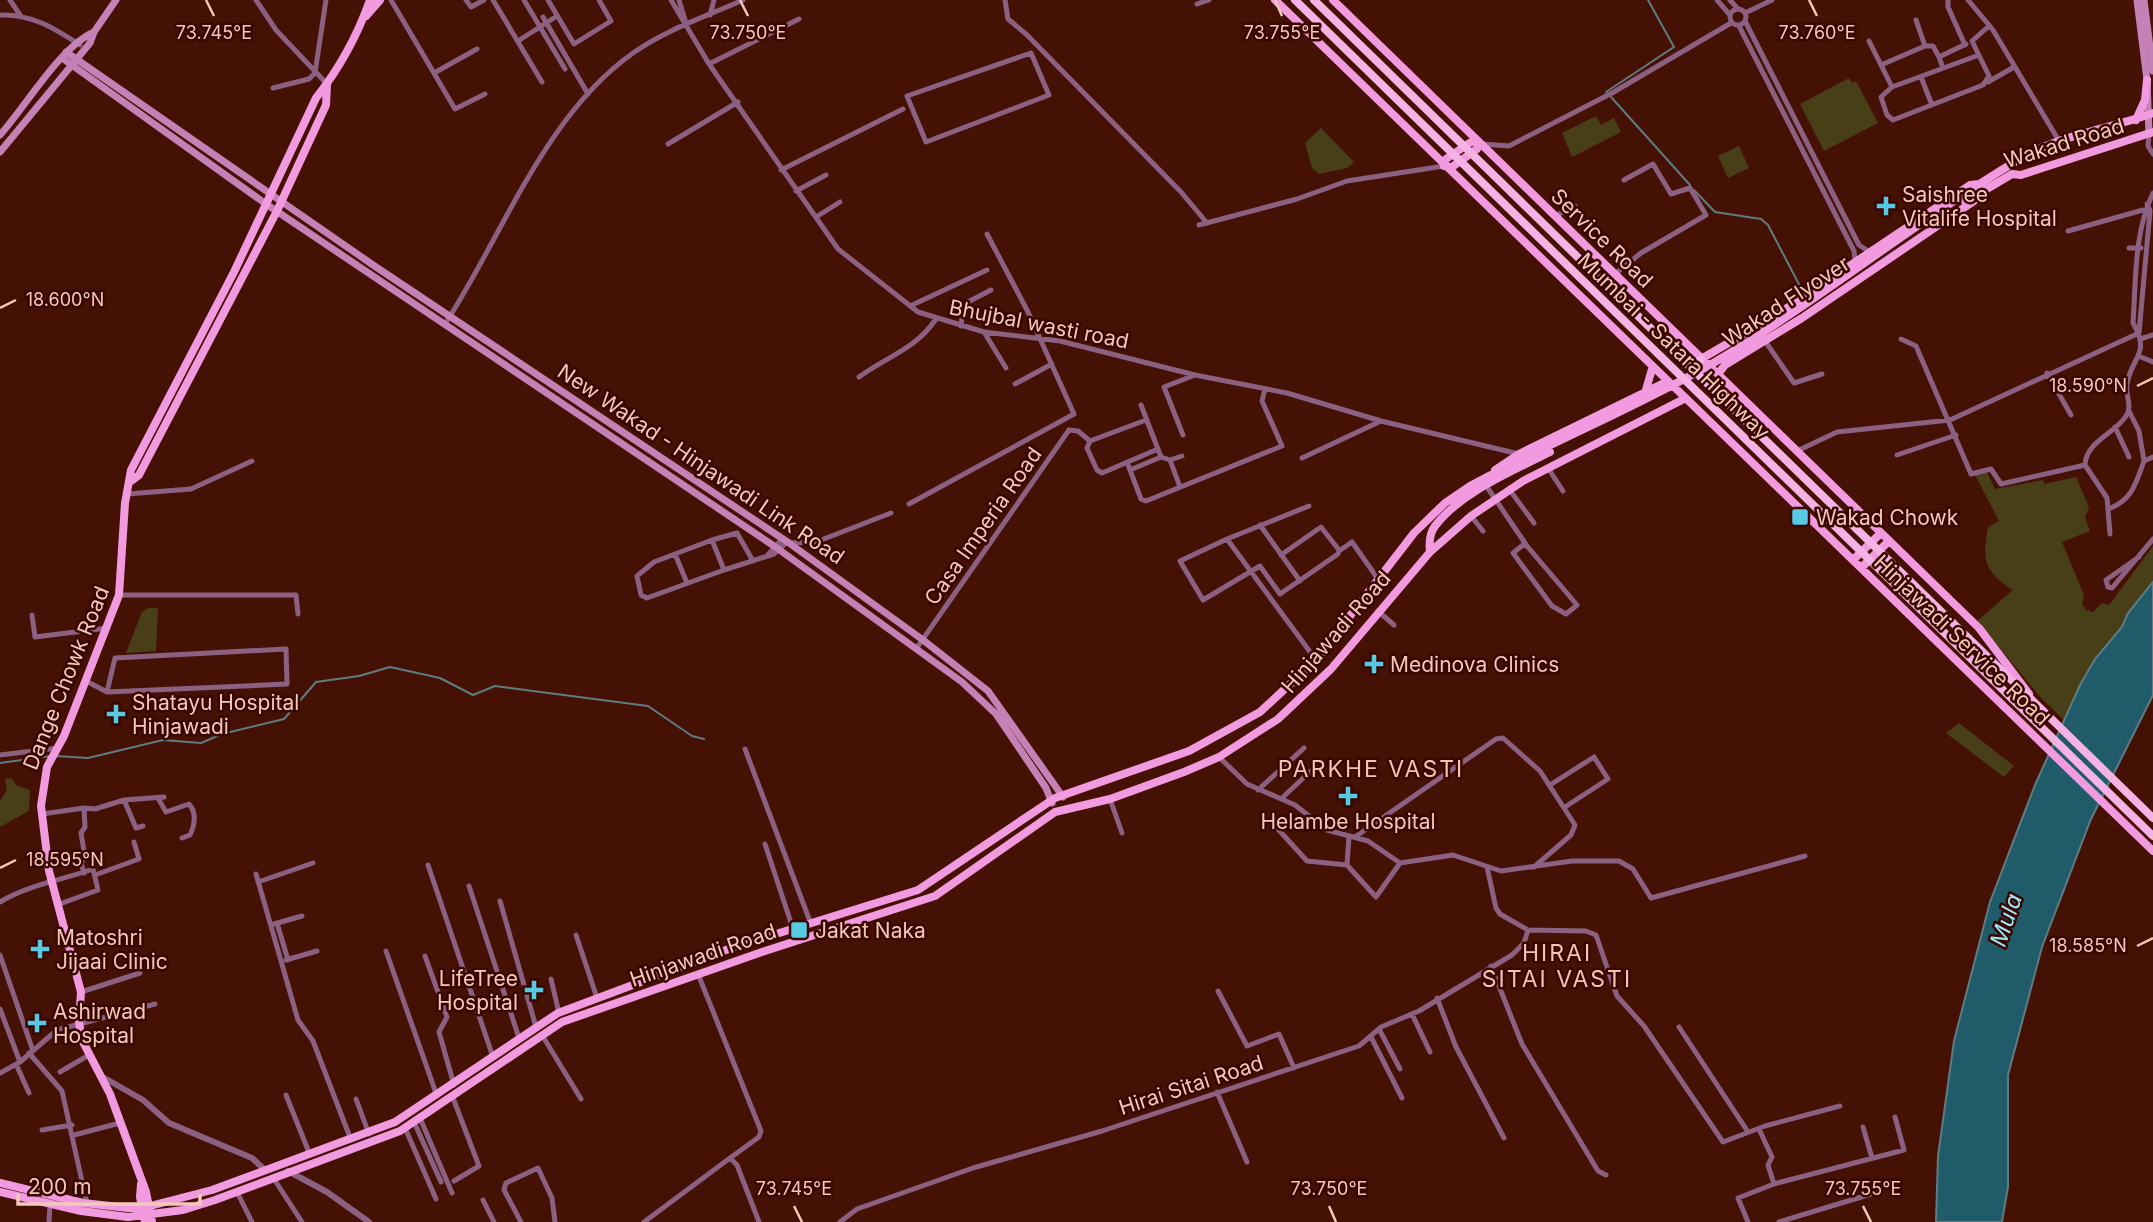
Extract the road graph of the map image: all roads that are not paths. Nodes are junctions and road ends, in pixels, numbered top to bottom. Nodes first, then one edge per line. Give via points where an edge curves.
1 (10, 0) edge
2 (116, 0) edge
3 (256, 0) edge
4 (326, 0) edge
5 (370, 0) edge
6 (380, 0) edge
7 (391, 0) edge
8 (466, 0) edge
9 (484, 0) edge
10 (493, 0) edge
11 (524, 0) edge
12 (548, 0) edge
13 (599, 0) edge
14 (671, 0) edge
15 (679, 0) edge
16 (714, 0) edge
17 (743, 0) edge
18 (1006, 0) edge
19 (1209, 0) edge
20 (1275, 0) edge
21 (1295, 0) edge
22 (1314, 0) edge
23 (1333, 0) edge
24 (1717, 0) edge
25 (1730, 0) edge
26 (1772, 0) edge
27 (1948, 0) edge
28 (1968, 0) edge
29 (2137, 0) edge
30 (2144, 0) edge
31 (1198, 4) dead end
32 (1738, 9) junction
33 (1745, 13) junction
34 (0, 15) edge
35 (710, 15) junction
36 (1730, 15) junction
37 (21, 16) junction
38 (366, 16) junction
39 (557, 16) junction
40 (543, 17) dead end
41 (800, 19) dead end
42 (1916, 20) dead end
43 (1745, 21) junction
44 (547, 23) junction
45 (686, 23) junction
46 (1731, 23) junction
47 (1739, 26) junction
48 (1989, 26) junction
49 (540, 27) junction
50 (94, 32) junction
51 (517, 41) junction
52 (1869, 41) dead end
53 (1972, 41) junction
54 (2151, 41) edge
55 (76, 43) junction
56 (1965, 45) junction
57 (1925, 46) junction
58 (85, 49) junction
59 (477, 49) dead end
60 (64, 55) junction
61 (1979, 55) junction
62 (1939, 57) junction
63 (73, 61) junction
64 (709, 64) junction
65 (1054, 64) junction
66 (1881, 65) junction
67 (2014, 67) junction
68 (1943, 68) junction
69 (565, 69) dead end
70 (2153, 71) edge
71 (315, 73) junction
72 (434, 73) junction
73 (1039, 73) junction
74 (1767, 75) junction
75 (1921, 77) junction
76 (2147, 80) junction
77 (542, 82) dead end
78 (1988, 82) junction
79 (327, 84) junction
80 (1892, 87) junction
81 (273, 88) dead end
82 (485, 94) dead end
83 (588, 94) junction
84 (738, 102) junction
85 (1932, 105) junction
86 (904, 109) dead end
87 (2152, 114) edge
88 (2136, 120) junction
89 (2151, 133) edge
90 (0, 135) edge
91 (2059, 142) junction
92 (1478, 143) junction
93 (668, 144) dead end
94 (0, 152) edge
95 (2153, 154) edge
96 (1444, 166) junction
97 (781, 170) junction
98 (1817, 172) junction
99 (825, 175) dead end
100 (1624, 180) dead end
101 (1983, 187) junction
102 (796, 191) junction
103 (2153, 193) edge
104 (271, 194) junction
105 (281, 201) junction
106 (840, 202) dead end
107 (266, 204) junction
108 (1575, 206) dead end
109 (2145, 207) junction
110 (277, 211) junction
111 (1555, 216) junction
112 (816, 217) junction
113 (1207, 223) junction
114 (1199, 225) dead end
115 (2068, 232) dead end
116 (987, 234) dead end
117 (2129, 248) dead end
118 (2138, 248) junction
119 (2147, 248) junction
120 (1868, 251) junction
121 (1855, 260) junction
122 (376, 267) junction
123 (987, 270) dead end
124 (371, 274) junction
125 (1615, 274) junction
126 (991, 290) dead end
127 (909, 306) junction
128 (1778, 314) junction
129 (450, 316) junction
130 (936, 319) junction
131 (445, 324) junction
132 (961, 326) junction
133 (1788, 327) junction
134 (984, 332) junction
135 (2153, 335) edge
136 (2140, 336) junction
137 (1039, 339) junction
138 (1901, 339) dead end
139 (1765, 341) junction
140 (2141, 357) junction
141 (1702, 359) junction
142 (2153, 362) edge
143 (1052, 364) junction
144 (1689, 366) junction
145 (1006, 368) dead end
146 (1653, 369) junction
147 (182, 372) junction
148 (1822, 373) dead end
149 (2047, 373) junction
150 (1718, 374) junction
151 (191, 375) junction
152 (1195, 376) junction
153 (859, 377) dead end
154 (1666, 382) junction
155 (1015, 384) dead end
156 (1265, 389) junction
157 (1645, 393) junction
158 (1684, 399) junction
159 (1141, 405) dead end
160 (2129, 411) junction
161 (2071, 415) dead end
162 (1146, 420) junction
163 (1950, 420) junction
164 (1063, 421) junction
165 (1381, 421) junction
166 (2115, 427) junction
167 (1069, 430) junction
168 (1183, 435) dead end
169 (1956, 435) junction
170 (1090, 441) junction
171 (648, 449) junction
172 (1158, 449) junction
173 (1797, 451) junction
174 (1897, 455) dead end
175 (1182, 456) dead end
176 (643, 457) junction
177 (1161, 457) junction
178 (2129, 457) dead end
179 (2153, 457) edge
180 (1302, 458) dead end
181 (1170, 460) junction
182 (252, 461) dead end
183 (1519, 461) junction
184 (2144, 461) junction
185 (1127, 462) junction
186 (2085, 465) junction
187 (1548, 468) junction
188 (1130, 470) junction
189 (1491, 474) joint
190 (131, 481) junction
191 (1180, 487) junction
192 (1487, 487) junction
193 (1509, 489) junction
194 (1563, 491) dead end
195 (127, 494) junction
196 (1494, 499) junction
197 (909, 504) dead end
198 (1309, 506) dead end
199 (2108, 509) junction
200 (891, 513) dead end
201 (1471, 516) junction
202 (1534, 523) dead end
203 (1260, 525) junction
204 (1483, 531) dead end
205 (1881, 533) junction
206 (2110, 534) dead end
207 (1227, 538) junction
208 (2153, 539) edge
209 (712, 540) junction
210 (786, 541) junction
211 (1889, 541) junction
212 (1527, 546) junction
213 (777, 548) junction
214 (1339, 551) junction
215 (1430, 552) junction
216 (676, 554) junction
217 (1281, 555) junction
218 (2139, 557) junction
219 (1853, 560) junction
220 (753, 561) junction
221 (1861, 568) junction
222 (724, 570) junction
223 (1251, 573) junction
224 (1378, 579) junction
225 (1300, 580) junction
226 (687, 583) junction
227 (119, 595) junction
228 (1378, 611) junction
229 (298, 614) dead end
230 (32, 615) dead end
231 (1394, 625) dead end
232 (107, 628) junction
233 (923, 640) junction
234 (916, 649) junction
235 (1316, 660) junction
236 (86, 681) junction
237 (107, 692) junction
238 (2037, 705) junction
239 (1260, 712) junction
240 (1269, 725) junction
241 (59, 747) junction
242 (1304, 748) dead end
243 (745, 749) dead end
244 (0, 755) edge
245 (1219, 757) junction
246 (1314, 768) dead end
247 (1550, 785) junction
248 (1258, 790) junction
249 (1063, 797) junction
250 (1282, 798) junction
251 (1110, 799) junction
252 (124, 800) junction
253 (1053, 807) junction
254 (1068, 807) junction
255 (1565, 807) junction
256 (84, 808) junction
257 (2118, 809) junction
258 (42, 814) junction
259 (2153, 817) edge
260 (143, 826) dead end
261 (1276, 828) dead end
262 (1122, 833) dead end
263 (1352, 836) junction
264 (2153, 836) edge
265 (182, 838) dead end
266 (135, 842) dead end
267 (765, 844) dead end
268 (2153, 851) edge
269 (1805, 856) dead end
270 (313, 863) dead end
271 (1400, 863) junction
272 (428, 865) dead end
273 (1347, 865) junction
274 (1487, 867) junction
275 (1533, 869) junction
276 (83, 873) junction
277 (257, 874) dead end
278 (95, 875) junction
279 (258, 882) junction
280 (52, 884) junction
281 (469, 886) dead end
282 (500, 901) dead end
283 (0, 902) edge
284 (57, 905) junction
285 (302, 916) dead end
286 (274, 924) junction
287 (811, 924) junction
288 (793, 929) junction
289 (1528, 932) junction
290 (576, 935) dead end
291 (317, 951) dead end
292 (386, 951) dead end
293 (0, 955) edge
294 (425, 956) dead end
295 (286, 961) junction
296 (1491, 966) junction
297 (140, 973) dead end
298 (698, 974) junction
299 (551, 979) dead end
300 (1218, 991) dead end
301 (81, 992) junction
302 (597, 998) junction
303 (1437, 999) junction
304 (155, 1004) dead end
305 (0, 1009) edge
306 (559, 1013) junction
307 (1412, 1014) junction
308 (79, 1022) junction
309 (536, 1027) junction
310 (1679, 1027) dead end
311 (1379, 1029) junction
312 (542, 1035) junction
313 (1371, 1037) junction
314 (519, 1038) junction
315 (31, 1052) junction
316 (1430, 1052) dead end
317 (89, 1055) junction
318 (493, 1057) junction
319 (18, 1063) junction
320 (1294, 1068) junction
321 (1400, 1069) dead end
322 (60, 1072) dead end
323 (0, 1073) edge
324 (99, 1075) junction
325 (454, 1085) junction
326 (1217, 1092) junction
327 (29, 1093) dead end
328 (286, 1095) dead end
329 (437, 1096) junction
330 (453, 1098) junction
331 (1402, 1098) dead end
332 (356, 1099) dead end
333 (581, 1099) dead end
334 (1840, 1106) dead end
335 (1895, 1116) dead end
336 (417, 1120) junction
337 (120, 1123) junction
338 (72, 1125) junction
339 (1863, 1127) dead end
340 (405, 1128) junction
341 (1759, 1129) junction
342 (42, 1130) dead end
343 (1748, 1132) junction
344 (369, 1134) junction
345 (74, 1135) junction
346 (1504, 1138) dead end
347 (351, 1140) junction
348 (310, 1155) junction
349 (730, 1158) junction
350 (1872, 1158) junction
351 (1247, 1162) dead end
352 (286, 1164) junction
353 (266, 1171) junction
354 (289, 1173) junction
355 (1606, 1175) dead end
356 (274, 1179) junction
357 (454, 1181) dead end
358 (441, 1182) dead end
359 (0, 1184) edge
360 (1774, 1184) junction
361 (0, 1192) edge
362 (237, 1192) junction
363 (452, 1193) dead end
364 (1871, 1194) dead end
365 (436, 1199) dead end
366 (482, 1200) dead end
367 (50, 1204) junction
368 (87, 1204) junction
369 (147, 1215) edge
370 (49, 1222) edge
371 (252, 1222) edge
372 (302, 1222) edge
373 (369, 1222) edge
374 (494, 1222) edge
375 (521, 1222) edge
376 (555, 1222) edge
377 (644, 1222) edge
378 (759, 1222) edge
379 (840, 1222) edge
380 (1748, 1222) edge
381 (1779, 1222) edge

1 - 37 street
2 - 50 main road
3 - 71 street
4 - 71 street
5 - 38 main road, Dange Chowk Road
6 - 38 main road, Dange Chowk Road
7 - 72 street
8 - 9 street via 471,7
10 - 51 street
11 - 49 street
12 - 39 street
13 - 39 street via 611,21 576,44
14 - 45 street, Bhujbal wasti road
15 - 45 street, Bhujbal wasti road
16 - 35 street
17 - 35 street
18 - 65 street via 1011,23
19 - 31 street
20 - 96 main road
21 - 257 highway, Mumbai - Satara Highway via 2030,716
22 - 144 highway, Mumbai - Satara Highway
23 - 92 main road, Service Road
24 - 36 street
25 - 32 street
26 - 33 street
27 - 56 street
28 - 48 street
29 - 76 main road
30 - 54 main road
32 - 33 street
32 - 36 street
33 - 43 street
34 - 37 street
35 - 45 street
36 - 46 street
37 - 55 street via 58,29
38 - 79 main road, Dange Chowk Road
39 - 44 street
40 - 44 street
41 - 64 street
42 - 57 street
43 - 47 street
43 - 74 street
44 - 49 street
44 - 83 street
45 - 64 street, Bhujbal wasti road
45 - 83 street via 634,52
46 - 47 street
46 - 92 street via 1612,93 1508,146
47 - 74 street
48 - 53 street
48 - 67 street
49 - 51 street
49 - 69 street
50 - 55 main road
50 - 58 main road
51 - 77 street
52 - 66 street
53 - 56 street
53 - 61 street
54 - 70 main road
55 - 58 street
55 - 60 main road
56 - 62 street
57 - 62 street via 1933,46
57 - 66 street
58 - 63 main road
59 - 72 street
60 - 63 main road
60 - 90 main road
61 - 68 street
61 - 78 street
62 - 68 street
63 - 94 main road
63 - 104 main road, New Wakad - Hinjawadi Link Road
63 - 107 main road, New Wakad - Hinjawadi Link Road
64 - 84 street, Bhujbal wasti road
65 - 73 street
65 - 113 street
66 - 80 street
67 - 78 street
67 - 91 street
68 - 75 street
71 - 79 street
71 - 81 street via 309,79
72 - 82 street via 457,109
73 - 73 street via 1031,53 907,96 926,142 1049,95
74 - 98 street
75 - 80 street
75 - 85 street
76 - 87 main road
76 - 88 main road
78 - 85 street
79 - 104 main road, Dange Chowk Road
79 - 105 main road, Dange Chowk Road via 326,105
80 - 85 street via 1881,97 1890,119
83 - 129 street via 556,134
84 - 93 street
84 - 97 street, Bhujbal wasti road
86 - 97 street
87 - 88 main road, Wakad Road
87 - 89 main road
88 - 91 main road, Wakad Road
89 - 95 street via 2148,146
89 - 101 main road, Wakad Road via 2021,175 2012,174
91 - 101 main road, Wakad Road via 2016,160
92 - 96 main road via 1477,149 1452,167
92 - 111 main road, Service Road
96 - 113 street via 1347,181
96 - 146 main road
97 - 102 street, Bhujbal wasti road
98 - 120 street via 1859,245
98 - 121 street
99 - 102 street
100 - 125 street via 1653,164 1671,194 1691,189 1706,215
101 - 120 main road via 1970,185
101 - 133 main road via 1979,198
101 - 183 main road, Wakad Flyover via 1715,362
102 - 112 street, Bhujbal wasti road
103 - 109 street
104 - 105 main road, New Wakad - Hinjawadi Link Road
104 - 107 main road, Dange Chowk Road
105 - 110 main road, Dange Chowk Road
105 - 122 main road, New Wakad - Hinjawadi Link Road
106 - 112 street
107 - 110 main road, New Wakad - Hinjawadi Link Road
107 - 147 main road, Dange Chowk Road
108 - 111 street
109 - 115 street
109 - 118 street
109 - 119 street via 2150,211
110 - 124 main road, New Wakad - Hinjawadi Link Road
110 - 151 main road, Dange Chowk Road
111 - 125 main road, Service Road
112 - 127 street, Bhujbal wasti road via 843,255
113 - 114 street
116 - 137 street
117 - 118 street
118 - 119 street
118 - 136 street via 2133,323
119 - 136 street
120 - 121 main road
121 - 128 main road
122 - 124 main road
122 - 129 main road, New Wakad - Hinjawadi Link Road
123 - 127 street
124 - 131 main road, New Wakad - Hinjawadi Link Road
125 - 141 main road, Service Road
126 - 132 street via 964,304
127 - 130 street, Bhujbal wasti road
128 - 133 main road
128 - 141 main road
129 - 131 street
129 - 171 main road, New Wakad - Hinjawadi Link Road
130 - 132 street, Bhujbal wasti road
130 - 153 street via 901,354 889,356
131 - 176 main road, New Wakad - Hinjawadi Link Road
132 - 134 street, Bhujbal wasti road
133 - 139 main road
134 - 137 street, Bhujbal wasti road
134 - 145 street
135 - 136 street
136 - 140 street
136 - 149 street
137 - 143 street
137 - 152 street, Bhujbal wasti road
138 - 163 street via 1916,346
139 - 148 street via 1794,383
139 - 150 main road
140 - 142 street
140 - 160 street via 2127,383
141 - 144 highway
141 - 150 main road, Service Road
143 - 155 street
143 - 164 street via 1074,414
144 - 238 highway, Mumbai - Satara Highway
146 - 154 main road
146 - 157 main road
147 - 151 main road
147 - 190 main road, Dange Chowk Road via 131,470
149 - 161 street
149 - 163 street
150 - 173 main road, Service Road
151 - 190 main road, Dange Chowk Road via 139,475
152 - 156 street, Bhujbal wasti road
152 - 168 street via 1164,387
154 - 157 main road
154 - 158 main road
156 - 165 street, Bhujbal wasti road
156 - 191 street via 1262,401 1282,446
157 - 183 main road
158 - 187 main road
158 - 219 main road, Hinjawadi Service Road
159 - 162 street
160 - 166 street
160 - 184 street via 2140,431
162 - 170 street
162 - 172 street
163 - 169 street
163 - 173 street via 1837,432
164 - 167 street
164 - 197 street
165 - 180 street
165 - 183 street, Bhujbal wasti road
166 - 178 street
166 - 186 street via 2089,450
167 - 170 street
167 - 233 street, Casa Imperia Road
169 - 174 street
169 - 186 street via 1969,471 1991,469 2001,484
170 - 185 street via 1087,448 1099,472
171 - 176 street
171 - 210 main road, New Wakad - Hinjawadi Link Road
172 - 177 street
172 - 185 street
173 - 205 main road, Service Road
175 - 181 street
176 - 213 main road, New Wakad - Hinjawadi Link Road
177 - 181 street
177 - 188 street
179 - 184 street
181 - 191 street
182 - 195 street via 191,489
183 - 189 main road, Wakad Flyover
183 - 192 main road, Wakad Flyover
184 - 199 street via 2127,500
185 - 188 street
186 - 199 street
187 - 193 main road
187 - 194 street
188 - 191 street via 1141,499 1146,501
189 - 224 main road, Hinjawadi Road via 1445,503
190 - 195 main road, Dange Chowk Road
192 - 196 street
192 - 215 main road, Hinjawadi Road via 1435,526
193 - 196 main road
193 - 202 street
195 - 227 main road, Dange Chowk Road
196 - 201 main road
196 - 212 street
198 - 203 street
199 - 206 street
200 - 210 street via 816,542
201 - 204 street
201 - 215 main road
203 - 207 street
203 - 217 street
205 - 211 main road, Service Road
205 - 219 main road
207 - 223 street
207 - 223 street via 1180,561 1201,599
208 - 218 street
209 - 216 street
209 - 220 street via 737,533
209 - 222 street
210 - 213 street
210 - 233 main road, New Wakad - Hinjawadi Link Road
211 - 221 main road
211 - 238 main road, Service Road via 1979,628
212 - 212 street via 1513,552 1552,606 1566,614 1577,605
213 - 220 street
213 - 234 main road, New Wakad - Hinjawadi Link Road
214 - 217 street via 1321,527
214 - 224 street via 1352,542
214 - 225 street
215 - 228 main road, Hinjawadi Road
216 - 226 street
216 - 226 street via 639,572 641,594 646,598
217 - 225 street
218 - 218 street via 2112,588 2108,587 2106,580 2112,574
219 - 221 main road, Hinjawadi Service Road
220 - 222 street
221 - 257 main road, Hinjawadi Service Road
222 - 226 street
223 - 225 street via 1260,566 1280,594
223 - 235 street
224 - 235 main road, Hinjawadi Road
227 - 229 street via 296,595
227 - 232 main road, Dange Chowk Road
228 - 231 street
228 - 240 main road, Hinjawadi Road via 1313,687
230 - 232 street via 35,637
232 - 236 main road, Dange Chowk Road
233 - 234 street, Casa Imperia Road
233 - 249 main road, New Wakad - Hinjawadi Link Road via 988,691
234 - 253 main road, New Wakad - Hinjawadi Link Road via 982,698 1046,788
235 - 239 main road, Hinjawadi Road
236 - 237 street
236 - 241 main road, Dange Chowk Road
237 - 237 street via 287,684 286,649 115,658
238 - 259 highway, Mumbai - Satara Highway
239 - 240 main road
239 - 249 main road, Hinjawadi Road via 1189,751
240 - 245 main road, Hinjawadi Road
241 - 244 street
241 - 258 main road, Dange Chowk Road via 41,787
242 - 248 street
243 - 287 street
245 - 248 street
245 - 251 main road, Hinjawadi Road
246 - 250 street
247 - 255 street
247 - 255 street via 1594,757 1608,779
247 - 263 street via 1508,739 1496,739
248 - 250 street
249 - 253 main road, Hinjawadi Road
249 - 254 main road
250 - 263 street via 1327,830
251 - 254 main road, Hinjawadi Road
251 - 262 street
252 - 256 street
252 - 260 street via 136,828
252 - 265 street via 161,797 166,812 189,804 194,827
253 - 254 main road, Hinjawadi Road via 1062,812
253 - 287 main road via 918,890
253 - 298 main road, Hinjawadi Road via 935,896
255 - 275 street via 1575,831
256 - 258 street
256 - 276 street
257 - 264 highway, Mumbai - Satara Highway
257 - 268 main road, Hinjawadi Service Road
258 - 280 main road, Dange Chowk Road
261 - 273 street via 1307,861
263 - 271 street
263 - 273 street
266 - 278 street via 139,859
267 - 288 street
269 - 275 street via 1651,898 1624,862 1572,861
270 - 279 street
271 - 273 street via 1376,897
271 - 274 street via 1453,855
272 - 318 street
274 - 275 street
274 - 289 street via 1496,908
276 - 278 street via 93,869
276 - 280 street
277 - 279 street
278 - 284 street via 97,890
279 - 286 street
280 - 283 street via 20,890
280 - 284 main road, Dange Chowk Road
281 - 314 street
282 - 309 street
284 - 301 main road, Dange Chowk Road
285 - 286 street
286 - 295 street
287 - 288 main road
288 - 302 main road
289 - 296 street, Hirai Sitai Road via 1512,955
289 - 343 street via 1586,931 1596,935 1617,996 1644,1026 1720,1140 1726,1142
290 - 302 street
291 - 295 street
292 - 329 street
293 - 315 street
294 - 325 street via 447,1017 439,1032
295 - 347 street via 298,1020 313,1041
296 - 303 street, Hirai Sitai Road
296 - 355 street via 1522,1044 1598,1171
297 - 301 street
298 - 312 main road, Hinjawadi Road via 575,1017
298 - 349 street via 761,1131 760,1137
299 - 306 street
300 - 320 street via 1247,1046 1279,1034
301 - 308 main road, Dange Chowk Road
302 - 306 main road
303 - 307 street, Hirai Sitai Road
303 - 346 street via 1456,1048
304 - 308 street
305 - 319 street
306 - 309 main road
307 - 311 street, Hirai Sitai Road
307 - 316 street
308 - 315 street via 57,1030
308 - 317 main road, Dange Chowk Road
309 - 314 main road
310 - 343 street
311 - 313 street, Hirai Sitai Road
311 - 321 street
312 - 330 main road, Hinjawadi Road
312 - 333 street
313 - 320 street, Hirai Sitai Road via 1344,1052
313 - 331 street
314 - 318 main road
315 - 319 street
315 - 338 street via 62,1091
317 - 322 street
317 - 324 main road, Dange Chowk Road
318 - 325 main road
319 - 323 street
319 - 327 street
320 - 326 street, Hirai Sitai Road
324 - 337 main road, Dange Chowk Road
324 - 353 street via 144,1100 169,1123 252,1158
325 - 329 main road
326 - 351 street
326 - 379 street, Hirai Sitai Road via 972,1168 858,1209
328 - 348 street
329 - 344 main road
330 - 336 main road, Hinjawadi Road
330 - 357 street via 479,1166
332 - 344 street
334 - 341 street
335 - 350 street via 1904,1150
336 - 340 main road, Hinjawadi Road
336 - 358 street
336 - 363 street
337 - 345 street
337 - 369 main road, Dange Chowk Road via 142,1181
338 - 342 street
338 - 345 street
339 - 350 street
340 - 354 main road, Hinjawadi Road
340 - 365 street
341 - 343 street
341 - 360 street via 1772,1157 1768,1165
344 - 347 main road
345 - 368 street
347 - 348 main road
348 - 352 main road
349 - 377 street
349 - 378 street
350 - 360 street
352 - 353 main road
352 - 354 street
353 - 369 main road
354 - 356 main road, Hinjawadi Road
354 - 373 street via 327,1192
356 - 362 main road, Hinjawadi Road
356 - 372 street
359 - 368 main road
360 - 380 street via 1737,1199
361 - 367 main road
362 - 369 main road, Hinjawadi Road via 183,1210
362 - 371 street
364 - 381 street
366 - 374 street
367 - 369 main road via 98,1214
367 - 370 street
368 - 369 main road
375 - 376 street via 504,1190 506,1183 538,1168 552,1198

